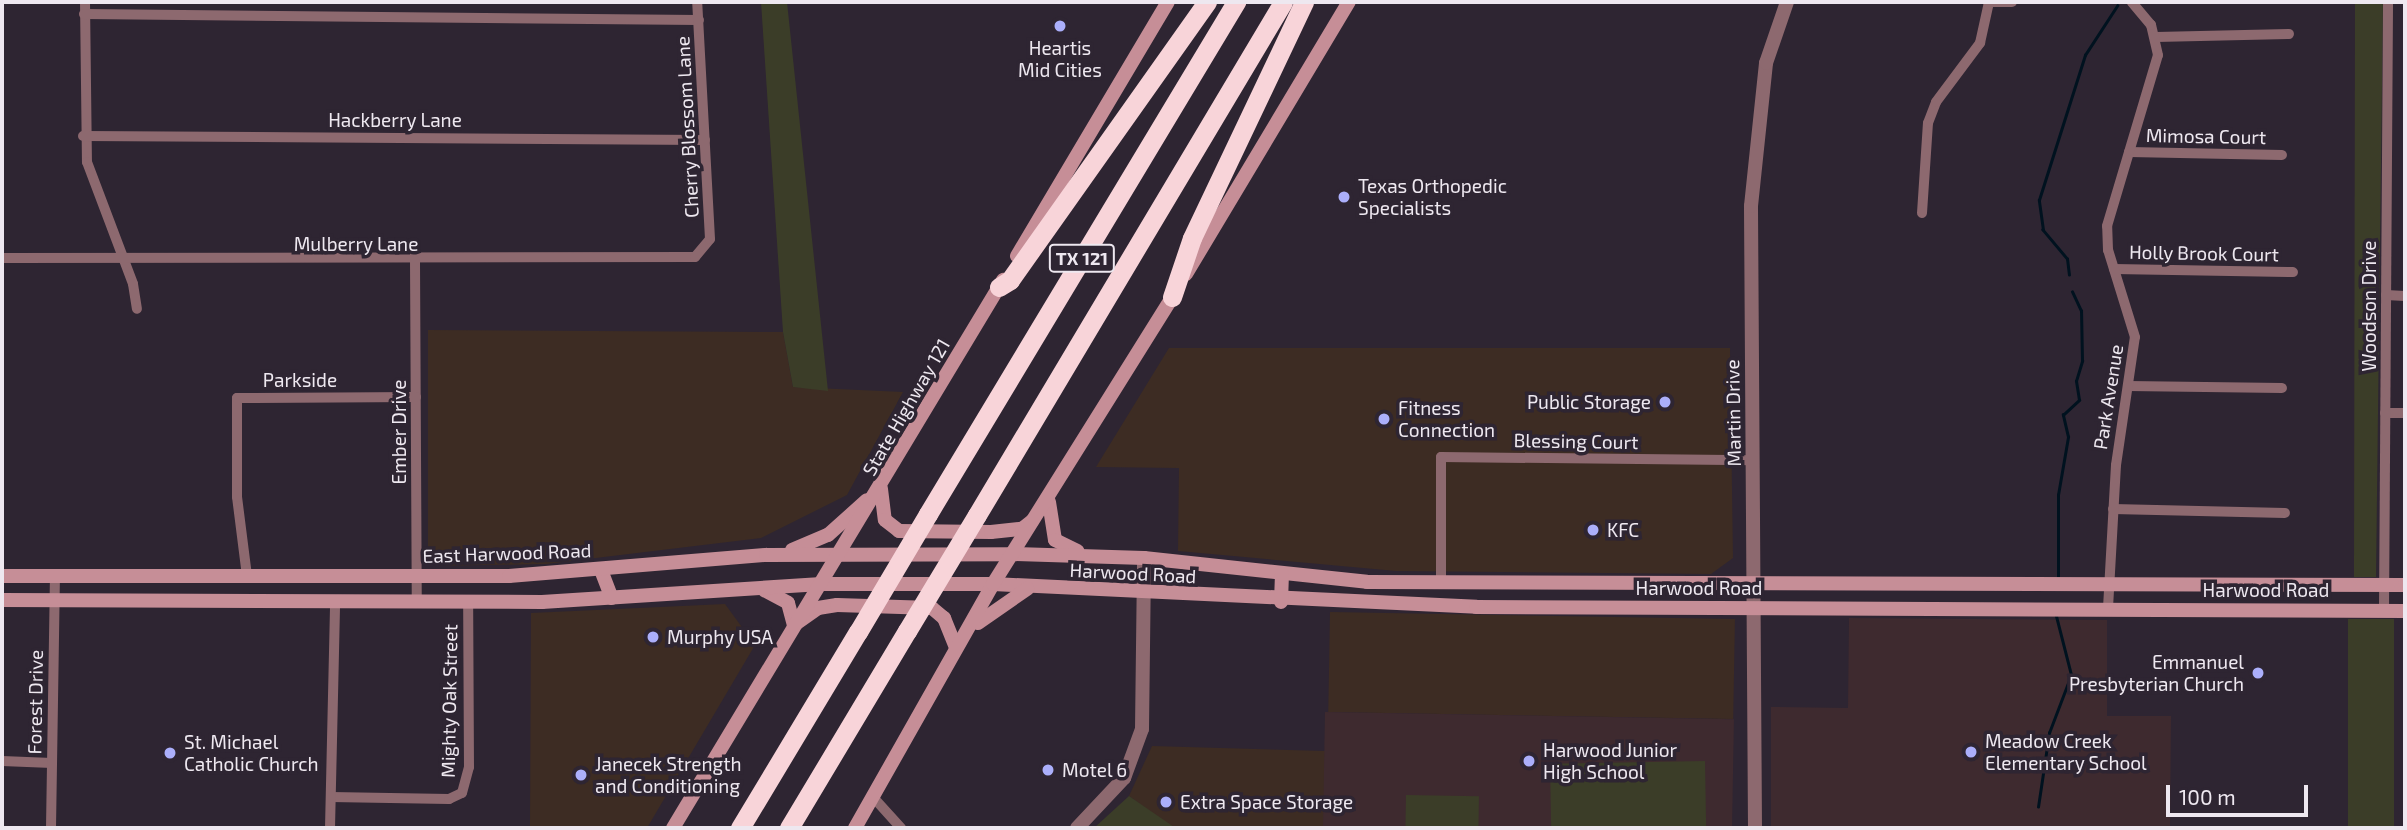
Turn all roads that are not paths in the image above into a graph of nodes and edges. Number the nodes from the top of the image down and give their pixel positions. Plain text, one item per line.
1 (85, 2) edge
2 (697, 2) edge
3 (1168, 2) edge
4 (1207, 2) edge
5 (1236, 2) edge
6 (1283, 2) edge
7 (1304, 2) edge
8 (1349, 2) edge
9 (1787, 2) edge
10 (1989, 2) edge
11 (2012, 2) edge
12 (2132, 2) edge
13 (2388, 2) edge
14 (84, 14) junction
15 (699, 20) junction
16 (2289, 34) dead end
17 (2156, 37) junction
18 (83, 136) junction
19 (705, 140) junction
20 (2129, 152) junction
21 (2282, 155) dead end
22 (1922, 213) dead end
23 (707, 249) joint
24 (2, 258) edge
25 (123, 260) junction
26 (415, 261) junction
27 (2114, 269) junction
28 (2292, 272) dead end
29 (999, 287) junction
30 (2386, 295) junction
31 (2405, 296) edge
32 (1172, 297) junction
33 (136, 309) dead end
34 (2128, 386) junction
35 (2283, 388) dead end
36 (416, 397) junction
37 (2385, 413) junction
38 (2405, 413) edge
39 (1753, 460) junction
40 (881, 487) junction
41 (1049, 502) junction
42 (2113, 509) junction
43 (2285, 513) dead end
44 (1013, 554) junction
45 (766, 555) junction
46 (839, 555) junction
47 (1097, 556) junction
48 (1144, 558) junction
49 (601, 570) junction
50 (1282, 574) junction
51 (2, 576) edge
52 (55, 576) junction
53 (140, 576) junction
54 (247, 576) junction
55 (335, 576) junction
56 (417, 576) junction
57 (1441, 583) junction
58 (1592, 583) junction
59 (821, 584) junction
60 (993, 584) junction
61 (1753, 584) junction
62 (1879, 584) junction
63 (2244, 584) junction
64 (2109, 585) junction
65 (2384, 585) junction
66 (2405, 585) edge
67 (1032, 587) junction
68 (764, 590) junction
69 (1147, 591) junction
70 (612, 598) junction
71 (2, 600) edge
72 (55, 601) junction
73 (139, 601) junction
74 (247, 602) junction
75 (335, 602) junction
76 (1281, 602) junction
77 (417, 603) junction
78 (468, 603) junction
79 (1441, 606) junction
80 (1585, 607) junction
81 (1754, 607) junction
82 (1879, 608) junction
83 (2108, 608) junction
84 (2244, 610) junction
85 (2384, 610) junction
86 (2405, 611) edge
87 (794, 625) junction
88 (957, 648) junction
89 (2, 761) edge
90 (52, 763) junction
91 (331, 797) junction
92 (873, 797) junction
93 (51, 828) edge
94 (331, 828) edge
95 (673, 828) edge
96 (740, 828) edge
97 (789, 828) edge
98 (855, 828) edge
99 (901, 828) edge
100 (1077, 828) edge
101 (1755, 828) edge

1 - 14 street
2 - 15 street, Cherry Blossom Lane
3 - 29 main road, State Highway 121
4 - 29 highway
5 - 96 highway, TX 121, bridge
6 - 97 highway, TX 121, bridge
7 - 32 highway
8 - 32 main road
9 - 39 street, Martin Drive
10 - 11 street
10 - 22 street
12 - 17 street
13 - 30 street, Woodson Drive
14 - 15 street
14 - 18 street
15 - 19 street, Cherry Blossom Lane
16 - 17 street
17 - 20 street, Park Avenue
18 - 19 street, Hackberry Lane
18 - 25 street
19 - 23 street, Cherry Blossom Lane
20 - 21 street, Mimosa Court
20 - 27 street, Park Avenue
23 - 26 street, Mulberry Lane
24 - 25 street, Mulberry Lane
25 - 26 street, Mulberry Lane
25 - 33 street
26 - 36 street, Ember Drive
27 - 28 street, Holly Brook Court
27 - 34 street, Park Avenue
29 - 40 main road, State Highway 121
30 - 31 street
30 - 37 street, Woodson Drive
32 - 41 main road
34 - 35 street
34 - 42 street, Park Avenue
36 - 54 street, Parkside
36 - 56 street, Ember Drive
37 - 38 street
37 - 65 street, Woodson Drive
39 - 57 street, Blessing Court
39 - 61 street, Martin Drive
40 - 41 main road
40 - 45 main road
40 - 46 main road, State Highway 121
41 - 44 main road
41 - 47 main road
42 - 43 street
42 - 64 street, Park Avenue
44 - 46 main road, East Harwood Road
44 - 47 main road, Harwood Road
44 - 60 main road
45 - 46 main road, East Harwood Road
45 - 49 main road, East Harwood Road
46 - 59 main road, State Highway 121
47 - 48 main road, Harwood Road
48 - 50 main road, Harwood Road
48 - 69 street
49 - 56 main road, East Harwood Road
49 - 70 main road
50 - 57 main road, Harwood Road
50 - 76 main road
51 - 52 main road, East Harwood Road
52 - 53 main road, East Harwood Road
52 - 72 street, Forest Drive
53 - 54 main road, East Harwood Road
53 - 73 main road
54 - 55 main road, East Harwood Road
54 - 74 main road
55 - 56 main road, East Harwood Road
55 - 75 main road
56 - 77 street, Ember Drive
57 - 58 main road, Harwood Road
57 - 79 main road
58 - 61 main road, Harwood Road
58 - 80 main road
59 - 60 main road
59 - 68 main road
59 - 87 main road, State Highway 121
60 - 67 main road, Harwood Road
60 - 88 main road
61 - 62 main road, Harwood Road
61 - 81 street, Martin Drive
62 - 64 main road, Harwood Road
62 - 82 main road
63 - 64 main road, Harwood Road
63 - 65 main road, Harwood Road
63 - 84 main road
64 - 83 street, Park Avenue
65 - 66 main road, Harwood Road
65 - 85 street, Woodson Drive
67 - 69 main road, Harwood Road
67 - 88 main road
68 - 70 main road
68 - 87 main road
69 - 76 main road, Harwood Road
69 - 100 street
70 - 78 main road
71 - 72 main road
72 - 73 main road
72 - 90 street, Forest Drive
73 - 74 main road
74 - 75 main road
75 - 77 main road
75 - 91 street
76 - 79 main road, Harwood Road
77 - 78 main road
78 - 91 street, Mighty Oak Street
79 - 80 main road, Harwood Road
80 - 81 main road, Harwood Road
81 - 82 main road, Harwood Road
81 - 101 street, Martin Drive
82 - 83 main road, Harwood Road
83 - 84 main road, Harwood Road
84 - 85 main road, Harwood Road
85 - 86 main road, Harwood Road
87 - 88 main road
87 - 95 main road, State Highway 121
88 - 92 main road
89 - 90 street
90 - 93 street, Forest Drive
91 - 94 street
92 - 98 main road
92 - 99 street

